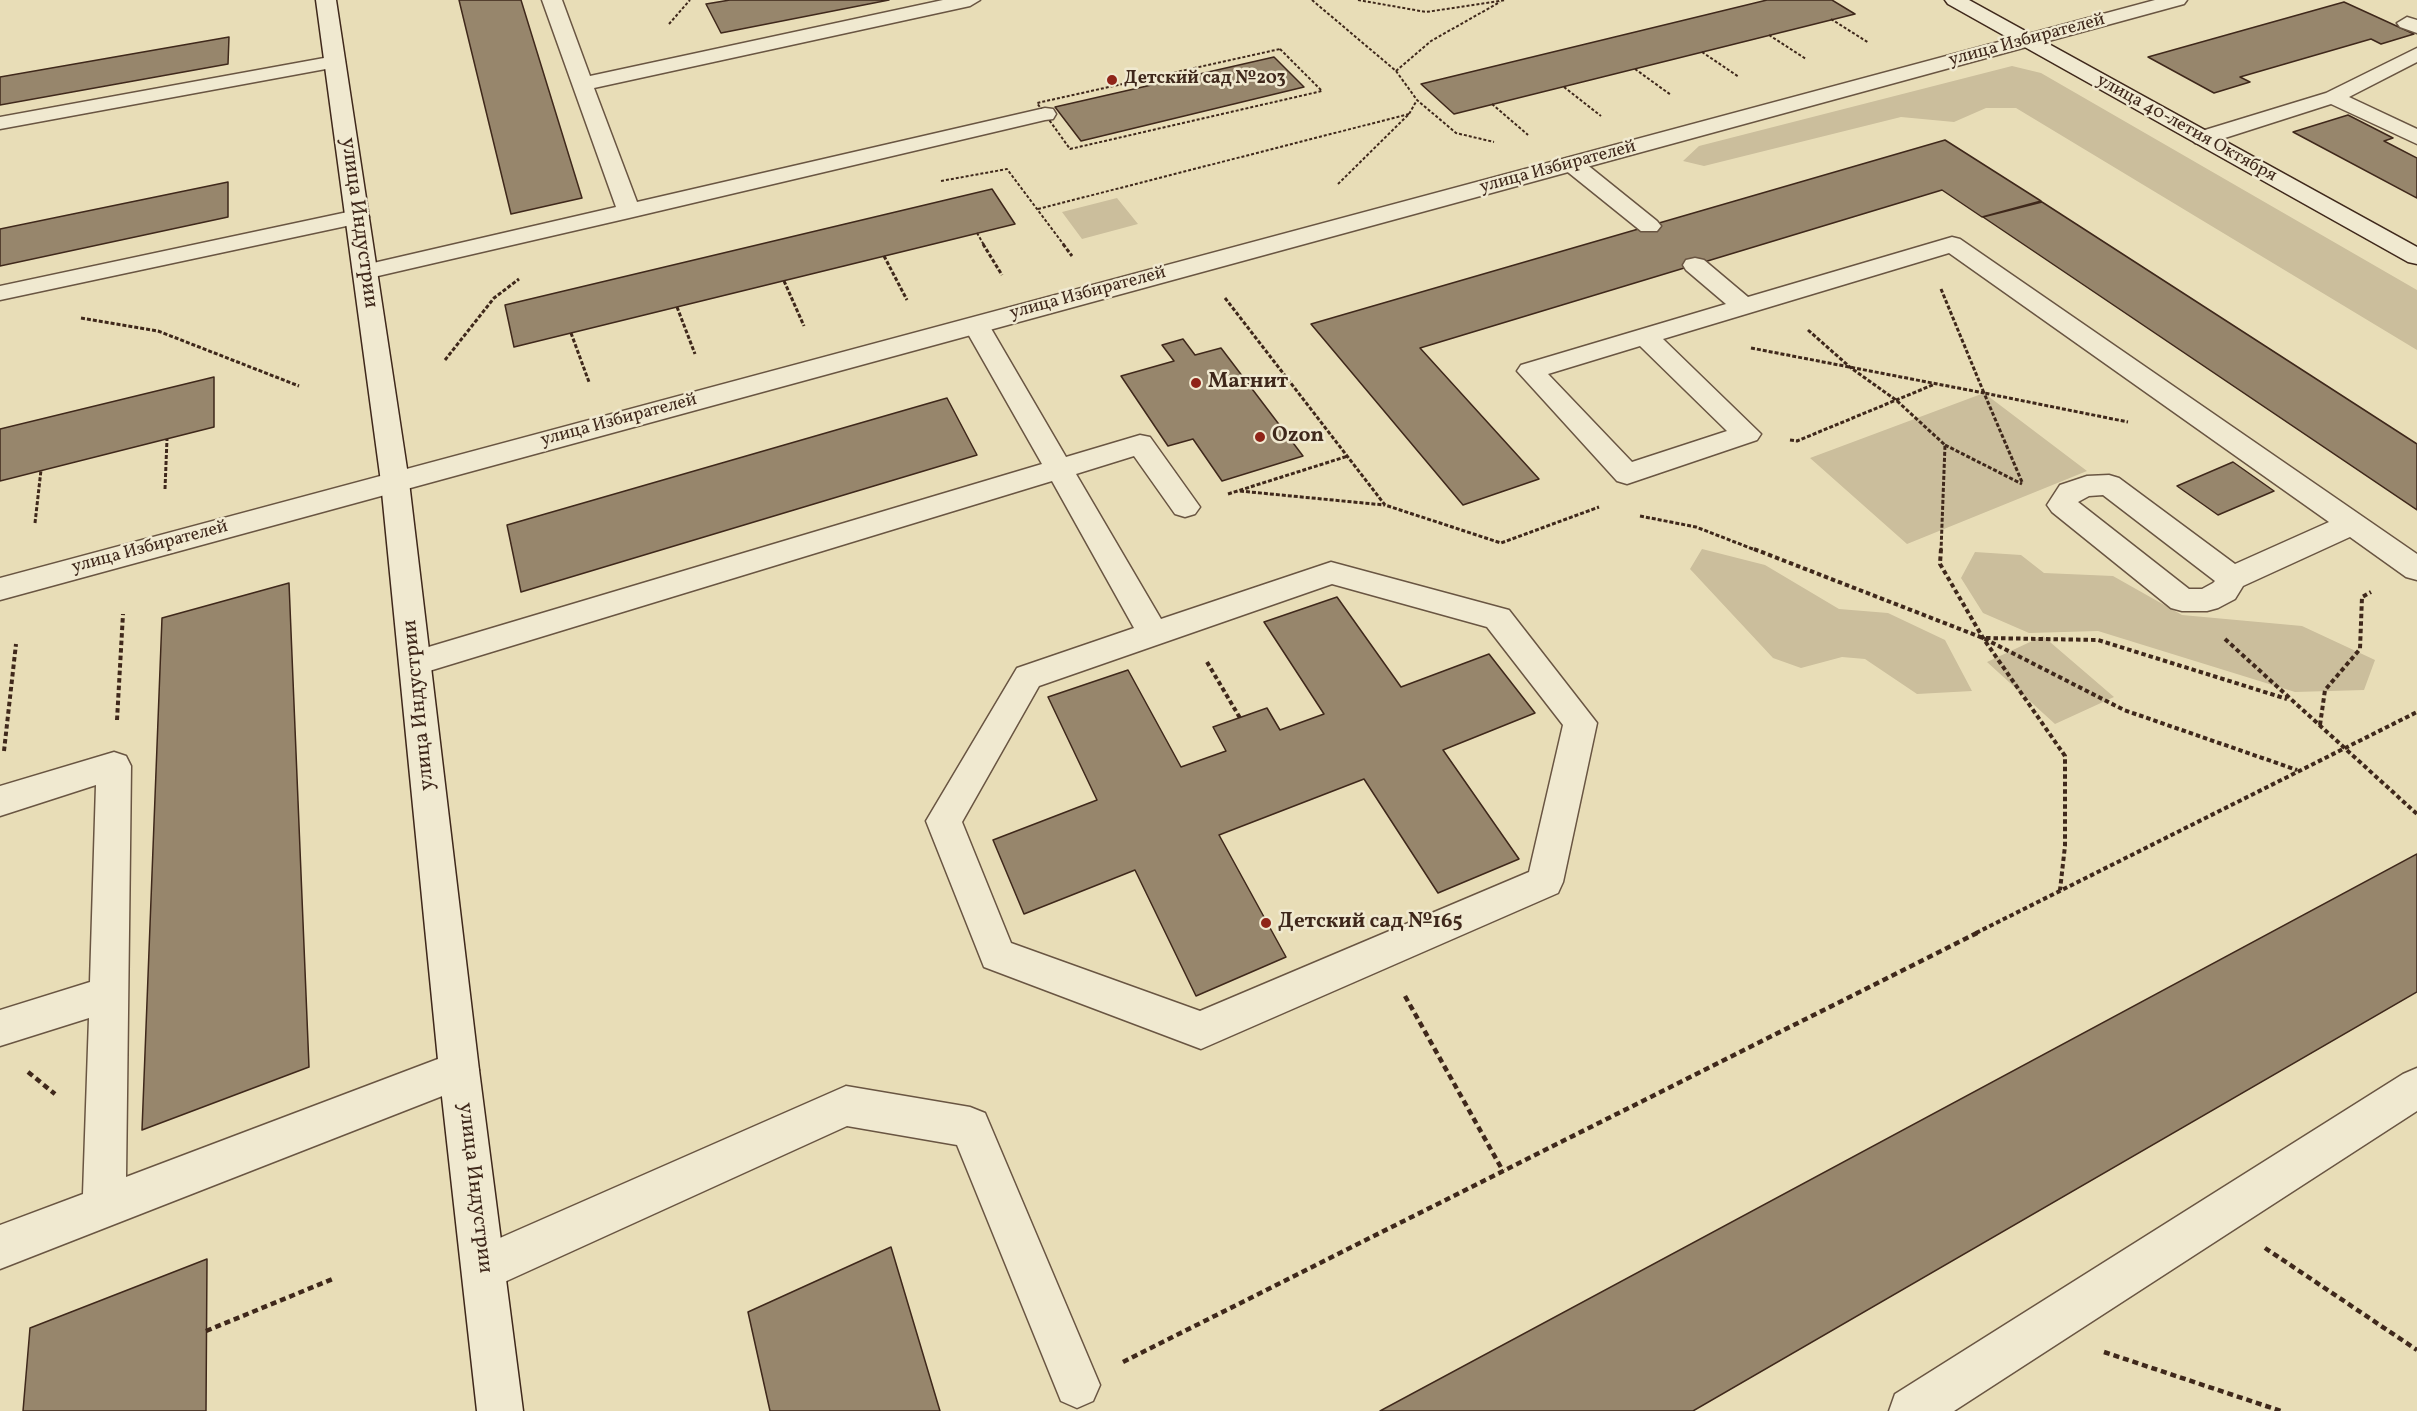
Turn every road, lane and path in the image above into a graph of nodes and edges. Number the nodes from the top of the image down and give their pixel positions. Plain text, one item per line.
1 (326, 0) edge
2 (552, 0) edge
3 (970, 0) edge
4 (1312, 0) edge
5 (1358, 0) edge
6 (1506, 0) edge
7 (1955, 0) edge
8 (2177, 0) edge
9 (1502, 1) edge
10 (1832, 20) dead end
11 (1769, 35) dead end
12 (2027, 40) junction
13 (1878, 48) dead end
14 (1702, 52) dead end
15 (2417, 54) edge
16 (335, 62) junction
17 (1814, 65) dead end
18 (1635, 69) dead end
19 (1396, 71) junction
20 (1747, 82) dead end
21 (582, 84) junction
22 (1564, 87) dead end
23 (2333, 97) junction
24 (1417, 100) junction
25 (1678, 100) dead end
26 (1492, 104) dead end
27 (1045, 114) junction
28 (1409, 114) junction
29 (1605, 119) dead end
30 (0, 123) edge
31 (2417, 137) edge
32 (1532, 138) dead end
33 (2203, 138) junction
34 (1504, 145) dead end
35 (1572, 164) junction
36 (940, 181) dead end
37 (1332, 189) dead end
38 (1038, 209) junction
39 (628, 211) junction
40 (357, 217) junction
41 (1649, 226) dead end
42 (977, 233) dead end
43 (1926, 252) junction
44 (884, 256) dead end
45 (1072, 257) dead end
46 (2417, 257) edge
47 (1695, 265) dead end
48 (365, 272) junction
49 (1002, 275) dead end
50 (522, 277) dead end
51 (784, 281) dead end
52 (0, 293) edge
53 (1772, 298) junction
54 (907, 300) dead end
55 (1231, 304) dead end
56 (676, 307) dead end
57 (1745, 307) junction
58 (1714, 316) junction
59 (79, 317) dead end
60 (976, 325) junction
61 (804, 326) dead end
62 (572, 333) dead end
63 (1645, 336) junction
64 (695, 354) dead end
65 (445, 360) dead end
66 (1851, 368) junction
67 (590, 382) dead end
68 (1935, 384) junction
69 (299, 386) dead end
70 (1984, 393) junction
71 (1896, 400) junction
72 (2135, 423) dead end
73 (1747, 434) junction
74 (167, 439) dead end
75 (1945, 445) junction
76 (1348, 456) junction
77 (1059, 469) junction
78 (41, 470) dead end
79 (1627, 474) junction
80 (395, 482) junction
81 (165, 489) dead end
82 (1238, 491) junction
83 (1385, 505) junction
84 (1185, 507) joint
85 (1598, 507) junction
86 (1609, 509) dead end
87 (1630, 514) dead end
88 (34, 523) dead end
89 (2352, 525) junction
90 (2417, 536) edge
91 (2405, 561) edge
92 (2232, 578) junction
93 (0, 589) edge
94 (2182, 600) junction
95 (123, 614) dead end
96 (1168, 628) junction
97 (1983, 638) junction
98 (16, 644) dead end
99 (416, 663) junction
100 (2291, 700) junction
101 (2417, 712) edge
102 (1240, 718) dead end
103 (2320, 726) junction
104 (2344, 750) junction
105 (3, 759) dead end
106 (114, 766) junction
107 (2298, 771) junction
108 (0, 801) edge
109 (2417, 814) edge
110 (2060, 891) junction
111 (1379, 951) junction
112 (108, 994) junction
113 (0, 1028) edge
114 (459, 1070) junction
115 (2417, 1088) edge
116 (1503, 1171) junction
117 (104, 1207) junction
118 (2217, 1216) junction
119 (0, 1247) edge
120 (484, 1268) junction
121 (335, 1278) dead end
122 (2038, 1329) junction
123 (206, 1331) dead end
124 (2417, 1350) edge
125 (1077, 1385) joint
126 (500, 1411) edge
127 (1912, 1411) edge
128 (2281, 1411) edge

1 - 16 street, улица Индустрии
2 - 21 street
3 - 21 street
4 - 19 path
5 - 9 path
6 - 9 path
7 - 12 street, улица 40-летия Октября
8 - 12 street, улица Избирателей
9 - 19 path
10 - 13 path
11 - 17 path
12 - 33 street, улица 40-летия Октября
12 - 35 street, улица Избирателей
14 - 20 path
15 - 23 street
16 - 30 street
16 - 40 street, улица Индустрии
18 - 25 path
19 - 24 path
21 - 39 street
22 - 29 path
23 - 31 street
23 - 33 street
24 - 28 path
24 - 34 path
26 - 32 path
27 - 27 path
27 - 39 street
28 - 37 path
28 - 38 path
33 - 46 street, улица 40-летия Октября
35 - 41 street
35 - 60 street, улица Избирателей
36 - 38 path
38 - 45 path
39 - 48 street
40 - 48 street, улица Индустрии
40 - 52 street
42 - 49 path
43 - 53 street
43 - 70 path
43 - 89 street
44 - 54 path
47 - 57 street
48 - 80 street, улица Индустрии
50 - 65 path
51 - 61 path
53 - 57 street
53 - 66 path
55 - 76 path
56 - 64 path
57 - 58 street
58 - 63 street
58 - 66 path
59 - 69 path
60 - 77 street
60 - 80 street, улица Избирателей
62 - 67 path
63 - 73 street
63 - 79 street
66 - 68 path
66 - 71 path
68 - 70 path
68 - 71 path
70 - 72 path
70 - 75 path
71 - 73 path
71 - 75 path
73 - 79 street
74 - 81 path
75 - 97 path
76 - 82 path
76 - 83 path
77 - 84 street
77 - 96 street
77 - 99 street
78 - 88 path
79 - 85 path
80 - 93 street, улица Избирателей
80 - 99 street, улица Индустрии
82 - 83 path
82 - 84 path
83 - 85 path
85 - 86 path
87 - 97 path
89 - 91 street
89 - 92 street
90 - 91 street
91 - 103 path
92 - 94 street
92 - 94 street
94 - 100 path
95 - 106 path
96 - 102 path
96 - 111 street
96 - 111 street
97 - 100 path
97 - 107 path
97 - 110 path
98 - 105 path
99 - 114 street, улица Индустрии
100 - 103 path
101 - 104 path
103 - 104 path
104 - 107 path
104 - 109 path
106 - 108 street
106 - 112 street
107 - 110 path
110 - 116 path
111 - 116 path
112 - 113 street
112 - 117 street
114 - 117 street
114 - 120 street, улица Индустрии
115 - 118 street
116 - 125 path
117 - 119 street
118 - 122 street
118 - 124 path
120 - 125 street
120 - 126 street, улица Индустрии
121 - 123 path
122 - 127 street
122 - 128 path

